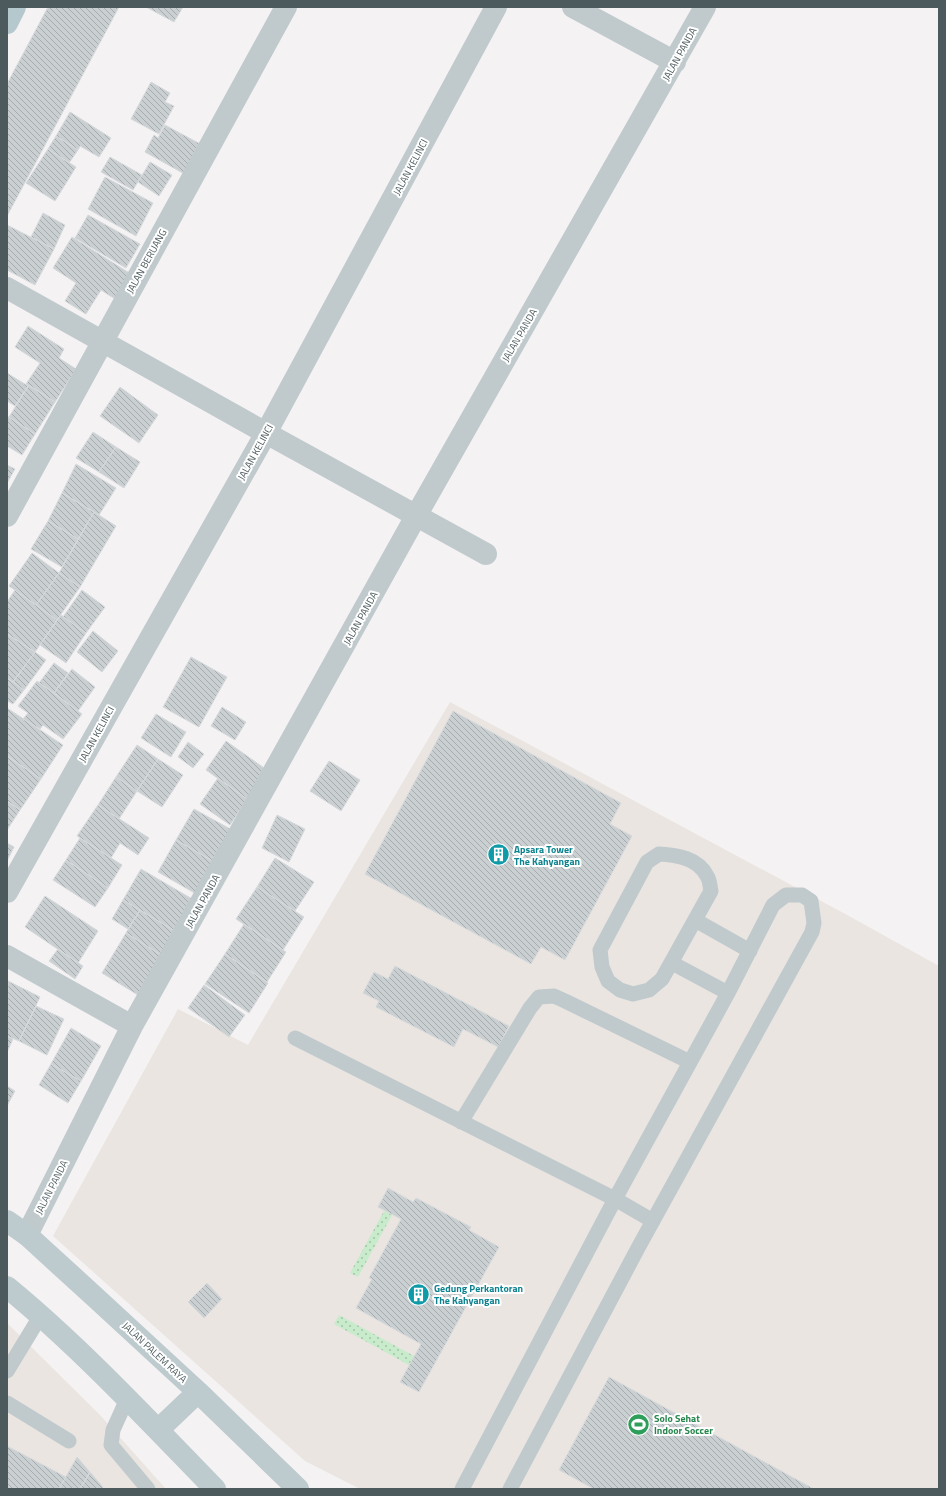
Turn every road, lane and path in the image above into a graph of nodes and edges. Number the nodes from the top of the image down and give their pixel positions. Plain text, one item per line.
1 (15, 7) edge
2 (286, 7) edge
3 (496, 7) edge
4 (573, 7) edge
5 (705, 7) edge
6 (7, 22) edge
7 (674, 62) junction
8 (7, 288) edge
9 (102, 341) junction
10 (266, 433) junction
11 (7, 516) edge
12 (416, 516) junction
13 (486, 554) dead end
14 (7, 892) edge
15 (695, 920) junction
16 (750, 951) junction
17 (7, 956) edge
18 (672, 963) junction
19 (728, 993) junction
20 (132, 1026) junction
21 (295, 1038) dead end
22 (690, 1062) junction
23 (462, 1122) junction
24 (615, 1199) junction
25 (7, 1221) edge
26 (653, 1221) junction
27 (27, 1235) junction
28 (7, 1286) edge
29 (41, 1315) junction
30 (7, 1371) edge
31 (198, 1392) junction
32 (127, 1399) junction
33 (7, 1403) edge
34 (158, 1430) junction
35 (69, 1441) dead end
36 (148, 1489) edge
37 (215, 1489) edge
38 (298, 1489) edge
39 (462, 1489) edge
40 (510, 1489) edge

1 - 6 main road
2 - 9 street, JALAN BERUANG
3 - 10 street, JALAN KELINCI
4 - 7 street
5 - 7 street, JALAN PANDA
7 - 12 street, JALAN PANDA
8 - 9 street
9 - 10 street
9 - 11 street, JALAN BERUANG
10 - 12 street
10 - 14 street, JALAN KELINCI
12 - 13 street
12 - 20 street, JALAN PANDA
15 - 16 lane
15 - 18 lane
15 - 18 lane
16 - 19 lane
16 - 26 lane
17 - 20 street
18 - 19 lane
19 - 22 lane
20 - 27 street, JALAN PANDA
21 - 23 lane
22 - 23 lane
22 - 24 lane
23 - 24 lane
24 - 26 lane
24 - 39 lane
25 - 27 street, JALAN PALEM RAYA
26 - 40 lane
27 - 31 street, JALAN PALEM RAYA
28 - 29 street
29 - 30 lane
29 - 32 street
31 - 34 street
31 - 38 street, JALAN PALEM RAYA
32 - 34 street
32 - 36 lane
33 - 35 lane
34 - 37 street

